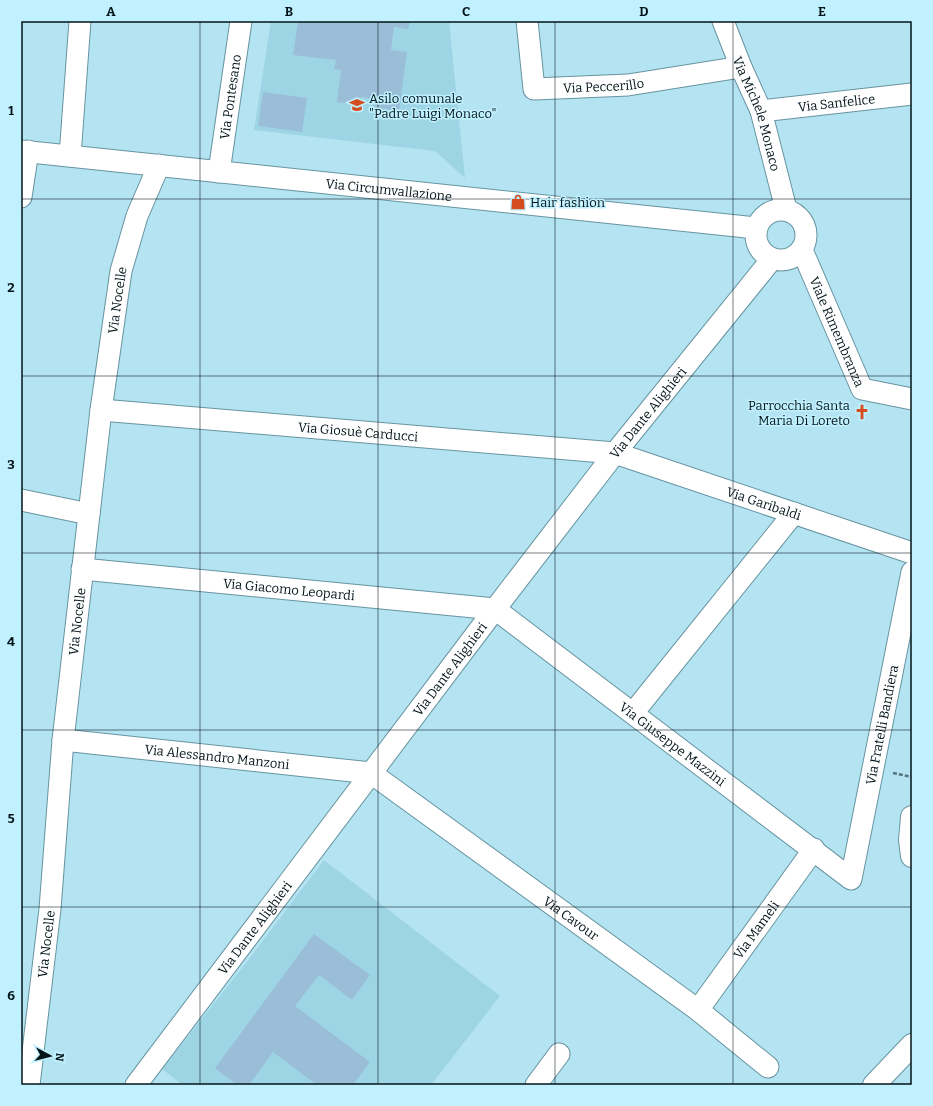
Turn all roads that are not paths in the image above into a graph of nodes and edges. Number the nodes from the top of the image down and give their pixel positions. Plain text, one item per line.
1 (80, 21) edge
2 (241, 21) edge
3 (526, 21) edge
4 (723, 21) edge
5 (741, 67) junction
6 (912, 94) edge
7 (761, 111) junction
8 (24, 151) edge
9 (70, 156) junction
10 (159, 165) junction
11 (219, 172) junction
12 (21, 197) edge
13 (786, 209) junction
14 (756, 228) junction
15 (802, 250) junction
16 (772, 259) junction
17 (912, 399) edge
18 (101, 410) junction
19 (615, 453) junction
20 (21, 500) edge
21 (794, 513) junction
22 (89, 514) junction
23 (912, 553) edge
24 (82, 569) junction
25 (912, 572) edge
26 (495, 609) junction
27 (633, 713) junction
28 (63, 740) junction
29 (371, 773) junction
30 (912, 817) edge
31 (814, 850) junction
32 (912, 856) edge
33 (851, 878) joint
34 (698, 1010) junction
35 (912, 1045) edge
36 (560, 1054) dead end
37 (768, 1067) dead end
38 (146, 1082) edge
39 (29, 1085) edge
40 (536, 1085) edge
41 (874, 1085) edge

1 - 9 street
2 - 11 street, Via Pontesano
3 - 5 street, Via Peccerillo
4 - 5 street, Via Michele Monaco
5 - 7 street, Via Michele Monaco
6 - 7 street, Via Sanfelice
7 - 13 street, Via Michele Monaco
8 - 9 street, Via Circumvallazione
8 - 12 street
9 - 10 street, Via Circumvallazione
10 - 11 street, Via Circumvallazione
10 - 18 street, Via Nocelle
11 - 14 street, Via Circumvallazione
13 - 14 street
13 - 15 street
14 - 16 street
15 - 16 street
15 - 17 street, Viale Rimembranza
16 - 19 street, Via Dante Alighieri
18 - 19 street, Via Giosuè Carducci
18 - 22 street, Via Nocelle
19 - 21 street, Via Garibaldi
19 - 26 street, Via Dante Alighieri
20 - 22 street
21 - 23 street, Via Garibaldi
21 - 27 street
22 - 24 street, Via Nocelle
24 - 26 street, Via Giacomo Leopardi
24 - 28 street, Via Nocelle
25 - 33 street, Via Fratelli Bandiera
26 - 27 street, Via Giuseppe Mazzini
26 - 29 street, Via Dante Alighieri
27 - 31 street, Via Giuseppe Mazzini
28 - 29 street, Via Alessandro Manzoni
28 - 39 street, Via Nocelle
29 - 34 street, Via Cavour
29 - 38 street, Via Dante Alighieri
30 - 32 main road
31 - 33 street, Via Giuseppe Mazzini
31 - 34 street, Via Mameli
34 - 37 street, Via Cavour
35 - 41 main road
36 - 40 street

